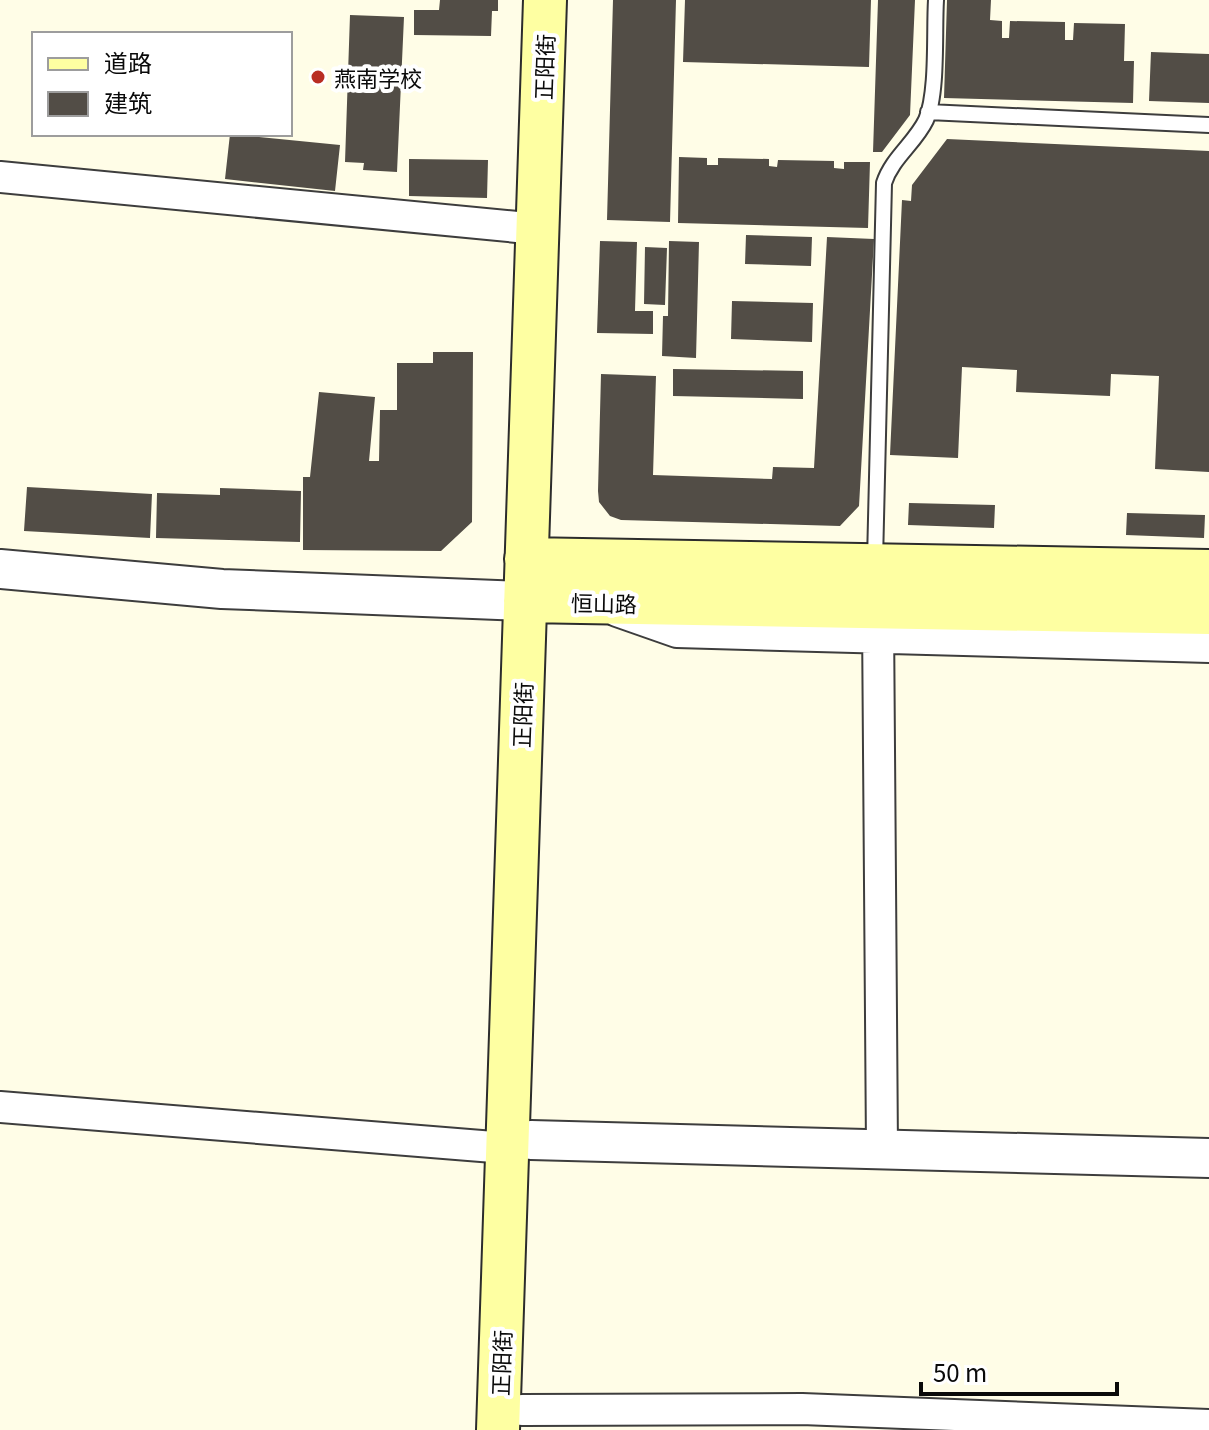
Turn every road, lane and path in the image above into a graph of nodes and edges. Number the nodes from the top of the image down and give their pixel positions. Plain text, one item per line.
1 (545, 0) edge
2 (569, 0) edge
3 (936, 0) edge
4 (928, 112) junction
5 (1209, 125) edge
6 (0, 177) edge
7 (538, 229) junction
8 (538, 559) junction
9 (875, 566) junction
10 (0, 569) edge
11 (1209, 571) edge
12 (537, 601) junction
13 (1209, 613) edge
14 (878, 623) junction
15 (1209, 647) edge
16 (0, 1107) edge
17 (518, 1144) junction
18 (882, 1149) junction
19 (1209, 1158) edge
20 (514, 1423) edge
21 (1209, 1425) edge

1 - 7 main road, 正阳街
2 - 8 main road, 正阳街
3 - 4 lane
4 - 5 lane
4 - 9 lane
6 - 7 street
7 - 8 main road, 正阳街
8 - 9 main road, 恒山路
8 - 12 main road, 正阳街
9 - 11 main road, 恒山路
10 - 12 street, 恒山路
12 - 14 main road, 恒山路
12 - 17 main road, 正阳街
13 - 14 main road, 恒山路
14 - 15 street
14 - 18 street
16 - 17 street
17 - 18 street
17 - 20 main road, 正阳街
18 - 19 street
20 - 21 street

